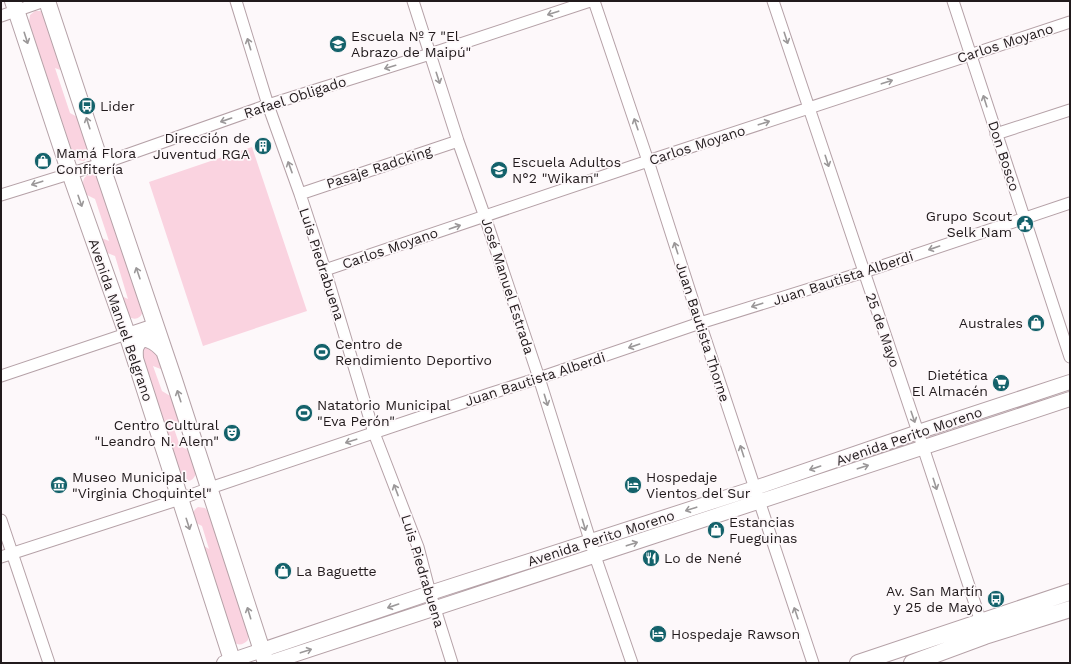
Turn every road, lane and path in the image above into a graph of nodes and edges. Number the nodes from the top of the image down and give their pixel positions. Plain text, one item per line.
1 (44, 1) edge
2 (48, 1) edge
3 (236, 1) edge
4 (413, 1) edge
5 (590, 1) edge
6 (594, 1) edge
7 (773, 1) edge
8 (953, 1) edge
9 (15, 6) edge
10 (1, 16) edge
11 (1070, 22) edge
12 (430, 54) junction
13 (970, 55) junction
14 (268, 105) junction
15 (809, 108) junction
16 (1070, 110) edge
17 (996, 134) junction
18 (458, 141) junction
19 (648, 161) junction
20 (101, 164) junction
21 (70, 173) junction
22 (300, 194) junction
23 (1, 195) edge
24 (1070, 203) edge
25 (485, 217) junction
26 (1024, 218) junction
27 (325, 270) junction
28 (864, 272) junction
29 (700, 323) junction
30 (156, 324) junction
31 (127, 334) junction
32 (164, 351) junction
33 (1070, 357) edge
34 (135, 359) junction
35 (1, 376) edge
36 (539, 378) junction
37 (1070, 382) edge
38 (1070, 399) edge
39 (918, 432) junction
40 (374, 433) junction
41 (922, 447) junction
42 (210, 488) junction
43 (755, 488) junction
44 (180, 499) junction
45 (759, 502) junction
46 (1, 520) edge
47 (590, 541) junction
48 (12, 553) junction
49 (594, 556) junction
50 (1, 557) edge
51 (1070, 592) edge
52 (430, 594) junction
53 (434, 608) junction
54 (1070, 609) edge
55 (983, 629) junction
56 (265, 659) edge
57 (230, 662) edge
58 (49, 663) edge
59 (452, 663) edge
60 (632, 663) edge
61 (813, 663) edge
62 (858, 663) edge
63 (912, 663) edge

1 - 9 street
20 -> 2 main road
14 -> 3 street, Luis Piedrabuena
4 - 12 street, José Manuel Estrada
5 -> 12 street, Rafael Obligado
19 -> 6 street, Juan Bautista Thorne
7 -> 15 street, 25 de Mayo
8 - 13 street, Don Bosco
9 - 10 street
9 -> 21 main road, Avenida Manuel Belgrano
11 - 13 street, Carlos Moyano
12 -> 14 street, Rafael Obligado
12 -> 18 street, José Manuel Estrada
15 -> 13 street, Carlos Moyano
17 -> 13 street, Don Bosco
14 -> 20 street, Rafael Obligado
22 -> 14 street, Luis Piedrabuena
19 -> 15 street, Carlos Moyano
15 -> 28 street, 25 de Mayo
16 - 17 street
17 - 26 street, Don Bosco
18 - 22 street, Pasaje Radcking
18 - 25 street, José Manuel Estrada
19 - 25 street, Carlos Moyano
29 -> 19 street, Juan Bautista Thorne
20 - 21 street, Rafael Obligado
30 -> 20 main road
21 -> 23 street, Rafael Obligado
21 -> 31 main road, Avenida Manuel Belgrano
22 - 27 street, Luis Piedrabuena
24 - 26 street, Juan Bautista Alberdi
27 -> 25 street, Carlos Moyano
25 - 36 street, José Manuel Estrada
26 -> 28 street, Juan Bautista Alberdi
26 - 33 street, Don Bosco
27 - 40 street, Luis Piedrabuena
28 -> 29 street, Juan Bautista Alberdi
28 -> 39 street, 25 de Mayo
29 -> 36 street, Juan Bautista Alberdi
43 -> 29 street, Juan Bautista Thorne
30 - 31 street
30 - 32 main road
31 - 34 main road, Avenida Manuel Belgrano
31 - 35 street
32 - 34 main road
42 -> 32 main road
34 - 44 main road, Avenida Manuel Belgrano
36 - 40 street, Juan Bautista Alberdi
36 -> 47 street, José Manuel Estrada
37 - 39 street, Avenida Perito Moreno
38 - 41 street, Avenida Perito Moreno
39 - 41 street, 25 de Mayo
39 -> 43 street, Avenida Perito Moreno
40 -> 42 street, Juan Bautista Alberdi
52 -> 40 street, Luis Piedrabuena
45 -> 41 street, Avenida Perito Moreno
41 -> 55 street, 25 de Mayo
42 - 44 street, Juan Bautista Alberdi
56 -> 42 main road
43 - 45 street, Juan Bautista Thorne
43 -> 47 street, Avenida Perito Moreno
44 - 48 street, Juan Bautista Alberdi
44 -> 57 main road, Avenida Manuel Belgrano
49 -> 45 street, Avenida Perito Moreno
61 -> 45 street, Juan Bautista Thorne
46 - 48 street
47 - 49 street, José Manuel Estrada
47 - 52 street, Avenida Perito Moreno
48 - 50 street, Juan Bautista Alberdi
48 - 58 street
49 - 53 street, Avenida Perito Moreno
49 - 60 street, José Manuel Estrada
51 - 55 main road
52 - 53 street, Luis Piedrabuena
52 -> 56 street, Avenida Perito Moreno
56 -> 53 street, Avenida Perito Moreno
53 - 59 street, Luis Piedrabuena
54 - 55 main road
55 - 62 main road
55 - 63 main road
56 - 57 street, Avenida Perito Moreno

